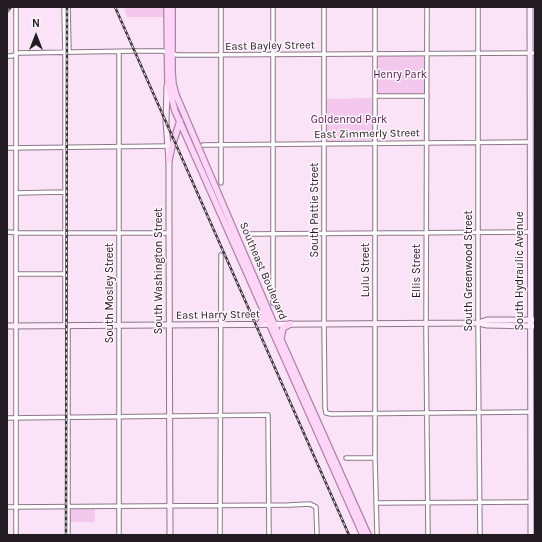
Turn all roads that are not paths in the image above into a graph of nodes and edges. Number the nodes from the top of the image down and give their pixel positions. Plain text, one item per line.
1 (16, 7) edge
2 (64, 7) edge
3 (68, 7) edge
4 (166, 7) edge
5 (172, 7) edge
6 (221, 7) edge
7 (273, 7) edge
8 (324, 7) edge
9 (375, 7) edge
10 (427, 7) edge
11 (478, 7) edge
12 (530, 7) edge
13 (67, 52) junction
14 (119, 52) junction
15 (427, 53) junction
16 (478, 53) junction
17 (532, 53) edge
18 (16, 54) junction
19 (170, 54) junction
20 (324, 54) junction
21 (375, 54) junction
22 (221, 55) junction
23 (273, 55) junction
24 (7, 56) edge
25 (168, 85) junction
26 (374, 96) junction
27 (427, 96) junction
28 (181, 106) junction
29 (179, 122) junction
30 (478, 142) junction
31 (530, 142) junction
32 (375, 143) junction
33 (426, 143) junction
34 (273, 144) junction
35 (324, 144) junction
36 (203, 145) dead end
37 (221, 145) junction
38 (170, 146) junction
39 (119, 147) junction
40 (7, 148) edge
41 (16, 148) junction
42 (65, 148) junction
43 (169, 160) joint
44 (532, 168) edge
45 (221, 182) dead end
46 (65, 192) junction
47 (16, 193) junction
48 (7, 232) edge
49 (530, 232) junction
50 (16, 233) junction
51 (67, 233) junction
52 (119, 233) junction
53 (169, 233) junction
54 (426, 233) junction
55 (478, 233) junction
56 (249, 234) dead end
57 (272, 234) junction
58 (324, 234) junction
59 (375, 234) junction
60 (221, 255) dead end
61 (16, 274) junction
62 (65, 274) junction
63 (273, 303) dead end
64 (263, 310) junction
65 (426, 323) junction
66 (478, 323) junction
67 (533, 323) edge
68 (260, 324) junction
69 (272, 324) junction
70 (290, 324) junction
71 (324, 324) junction
72 (375, 324) junction
73 (169, 325) junction
74 (221, 325) junction
75 (7, 326) edge
76 (16, 326) junction
77 (66, 326) junction
78 (119, 326) junction
79 (281, 338) junction
80 (533, 390) edge
81 (530, 412) junction
82 (427, 413) junction
83 (479, 413) junction
84 (376, 414) junction
85 (119, 416) junction
86 (169, 416) junction
87 (220, 416) junction
88 (68, 417) junction
89 (7, 418) edge
90 (16, 418) junction
91 (346, 458) dead end
92 (375, 458) junction
93 (480, 502) junction
94 (531, 502) junction
95 (376, 503) junction
96 (428, 503) junction
97 (220, 505) junction
98 (269, 505) junction
99 (68, 506) junction
100 (119, 506) junction
101 (170, 506) junction
102 (7, 507) edge
103 (16, 507) junction
104 (377, 533) dead end
105 (16, 535) edge
106 (68, 535) edge
107 (119, 535) edge
108 (170, 535) edge
109 (220, 535) edge
110 (269, 535) edge
111 (317, 535) edge
112 (363, 535) edge
113 (368, 535) edge
114 (428, 535) edge
115 (480, 535) edge
116 (531, 535) edge

1 - 18 street
2 - 13 street
3 - 13 street
4 - 19 main road
5 - 19 main road, Southeast Boulevard
6 - 22 street
7 - 23 street
8 - 20 street, South Pattie Street
9 - 21 street, Lulu Street
10 - 15 street, Ellis Street
11 - 16 street, South Greenwood Street
12 - 17 street, South Hydraulic Avenue
13 - 14 street, East Bayley Street
13 - 18 street, East Bayley Street
13 - 42 street
14 - 19 street, East Bayley Street
14 - 39 street, South Mosley Street
15 - 16 street, East Bayley Street
15 - 21 street, East Bayley Street
15 - 27 street, Ellis Street
16 - 17 street, East Bayley Street
16 - 30 street, South Greenwood Street
17 - 31 street, South Hydraulic Avenue
18 - 24 street, East Bayley Street
18 - 41 street
19 - 22 street, East Bayley Street
19 - 25 main road
19 - 28 main road, Southeast Boulevard
20 - 21 street, East Bayley Street
20 - 23 street, East Bayley Street
20 - 35 street, South Pattie Street
21 - 26 street, Lulu Street
22 - 23 street, East Bayley Street
22 - 37 street
23 - 34 street
25 - 29 main road, Southeast Boulevard
25 - 38 street
26 - 27 street
26 - 32 street, Lulu Street
27 - 33 street, Ellis Street
28 - 29 main road
28 - 69 main road, Southeast Boulevard
29 - 38 main road
29 - 64 main road, Southeast Boulevard
30 - 31 street, East Zimmerly Street
30 - 33 street, East Zimmerly Street
30 - 55 street, South Greenwood Street
31 - 44 street, South Hydraulic Avenue
32 - 33 street, East Zimmerly Street
32 - 35 street, East Zimmerly Street
32 - 59 street, Lulu Street
33 - 54 street, Ellis Street
34 - 35 street, East Zimmerly Street
34 - 37 street, East Zimmerly Street
34 - 57 street
35 - 58 street, South Pattie Street
36 - 37 street, East Zimmerly Street
37 - 45 street
38 - 39 street
38 - 43 main road
39 - 42 street
39 - 52 street, South Mosley Street
40 - 41 street
41 - 42 street
41 - 47 street
42 - 46 street
43 - 53 street, South Washington Street
44 - 49 street, South Hydraulic Avenue
46 - 47 street
46 - 51 street
47 - 50 street
48 - 50 street
49 - 55 street
49 - 67 street, South Hydraulic Avenue
50 - 51 street
50 - 61 street
51 - 52 street
51 - 62 street
52 - 53 street
52 - 78 street, South Mosley Street
53 - 73 street, South Washington Street
54 - 55 street
54 - 59 street
54 - 65 street, Ellis Street
55 - 66 street, South Greenwood Street
56 - 57 street
57 - 58 street
57 - 63 street
58 - 59 street
58 - 71 street, South Pattie Street
59 - 72 street, Lulu Street
60 - 74 street
61 - 62 street
61 - 76 street
62 - 77 street
64 - 68 main road
64 - 69 main road, Southeast Boulevard
65 - 66 street, East Harry Street
65 - 72 street, East Harry Street
65 - 82 street, Ellis Street
66 - 67 street, East Harry Street
66 - 83 street, South Greenwood Street
67 - 80 street, South Hydraulic Avenue
68 - 69 street, East Harry Street
68 - 74 street, East Harry Street
69 - 70 street, East Harry Street
69 - 79 main road, Southeast Boulevard
69 - 112 main road, Southeast Boulevard
70 - 71 street, East Harry Street
70 - 79 main road
71 - 72 street, East Harry Street
71 - 84 street, South Pattie Street
72 - 84 street, Lulu Street
73 - 74 street, East Harry Street
73 - 78 street, East Harry Street
73 - 86 street, South Washington Street
74 - 87 street
75 - 76 street, East Harry Street
76 - 77 street, East Harry Street
76 - 90 street
77 - 78 street, East Harry Street
77 - 88 street
78 - 85 street, South Mosley Street
79 - 113 main road, Southeast Boulevard
80 - 81 street, South Hydraulic Avenue
81 - 83 street
81 - 94 street, South Hydraulic Avenue
82 - 83 street
82 - 84 street
82 - 96 street, Ellis Street
83 - 93 street, South Greenwood Street
84 - 92 street, Lulu Street
85 - 86 street
85 - 88 street
85 - 100 street, South Mosley Street
86 - 87 street
86 - 101 street, South Washington Street
87 - 97 street
87 - 98 street
88 - 90 street
88 - 99 street
89 - 90 street
90 - 103 street
91 - 92 street
92 - 95 street, Lulu Street
93 - 94 street
93 - 96 street
93 - 115 street, South Greenwood Street
94 - 116 street, South Hydraulic Avenue
95 - 96 street
95 - 104 street, Lulu Street
96 - 114 street, Ellis Street
97 - 98 street
97 - 101 street
97 - 109 street
98 - 110 street
98 - 111 street
99 - 100 street
99 - 103 street
99 - 106 street
100 - 101 street
100 - 107 street, South Mosley Street
101 - 108 street, South Washington Street
102 - 103 street
103 - 105 street

